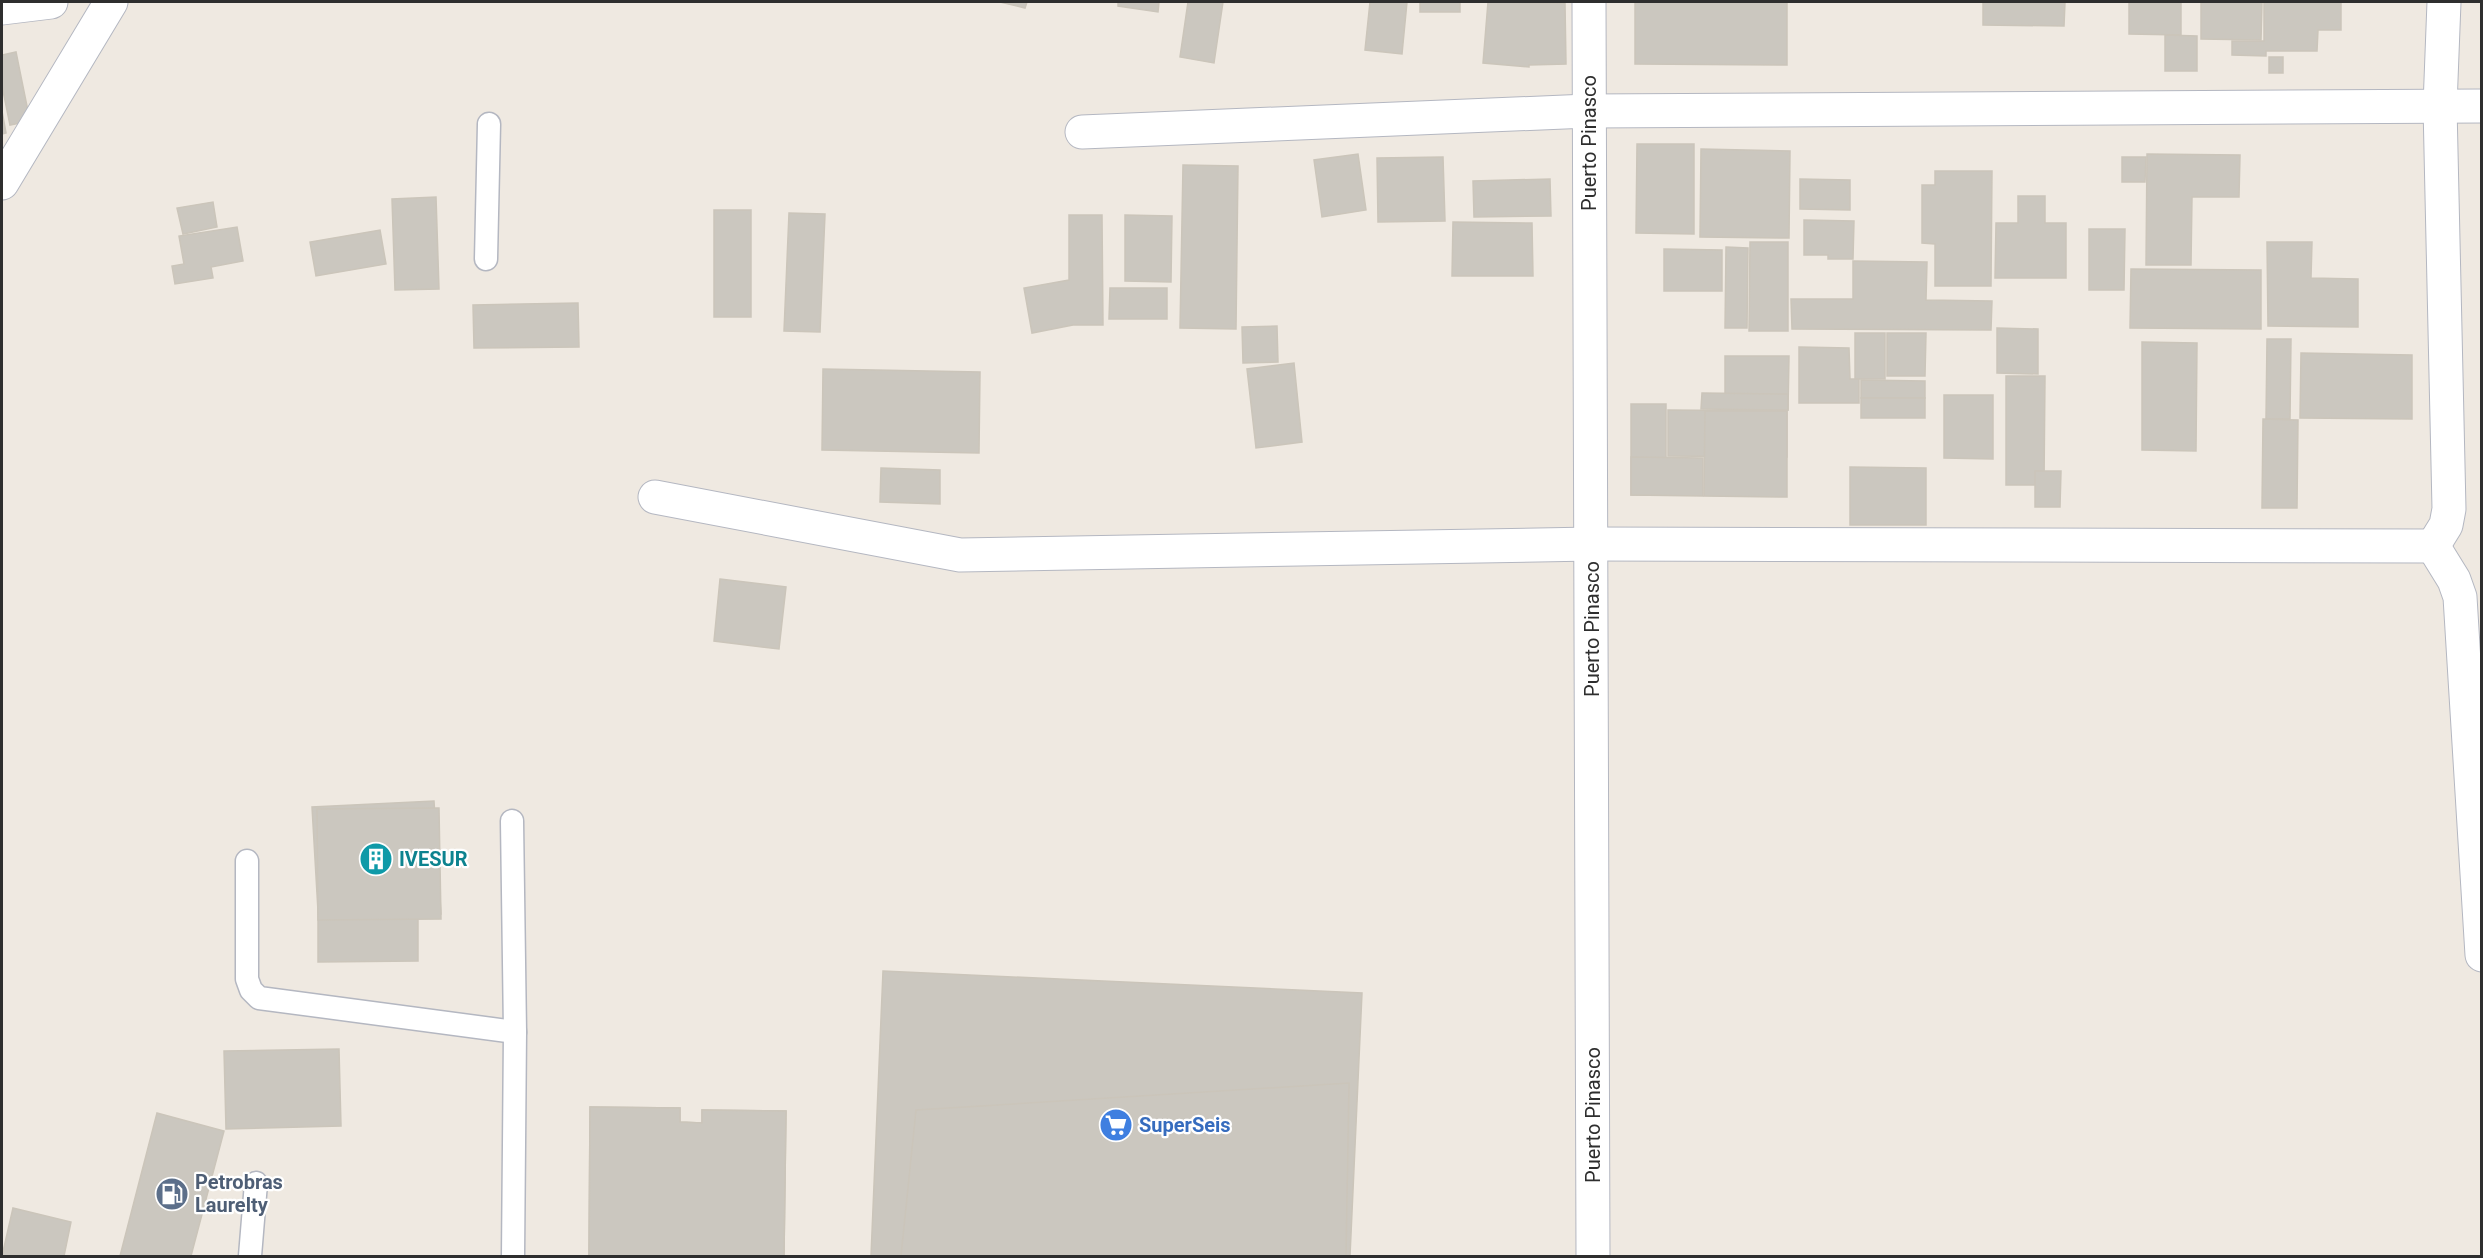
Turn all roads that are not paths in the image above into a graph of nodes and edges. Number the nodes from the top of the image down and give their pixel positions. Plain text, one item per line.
1 (51, 2) edge
2 (111, 2) edge
3 (1589, 2) edge
4 (2444, 2) edge
5 (2, 8) edge
6 (2440, 106) junction
7 (2481, 106) edge
8 (1588, 111) junction
9 (489, 124) dead end
10 (1082, 132) dead end
11 (2, 183) edge
12 (486, 259) dead end
13 (655, 497) dead end
14 (1592, 544) junction
15 (2433, 546) junction
16 (512, 821) dead end
17 (247, 861) dead end
18 (2481, 955) edge
19 (515, 1032) junction
20 (256, 1183) dead end
21 (250, 1257) edge
22 (513, 1257) edge
23 (1593, 1257) edge

1 - 5 street
2 - 11 street
3 - 8 street, Puerto Pinasco
4 - 6 street
6 - 7 street
6 - 8 street
6 - 15 street
8 - 10 street
8 - 14 street, Puerto Pinasco
9 - 12 lane
13 - 14 street
14 - 15 street
14 - 23 street, Puerto Pinasco
15 - 18 street
16 - 19 lane
17 - 19 lane
19 - 22 lane
20 - 21 lane

